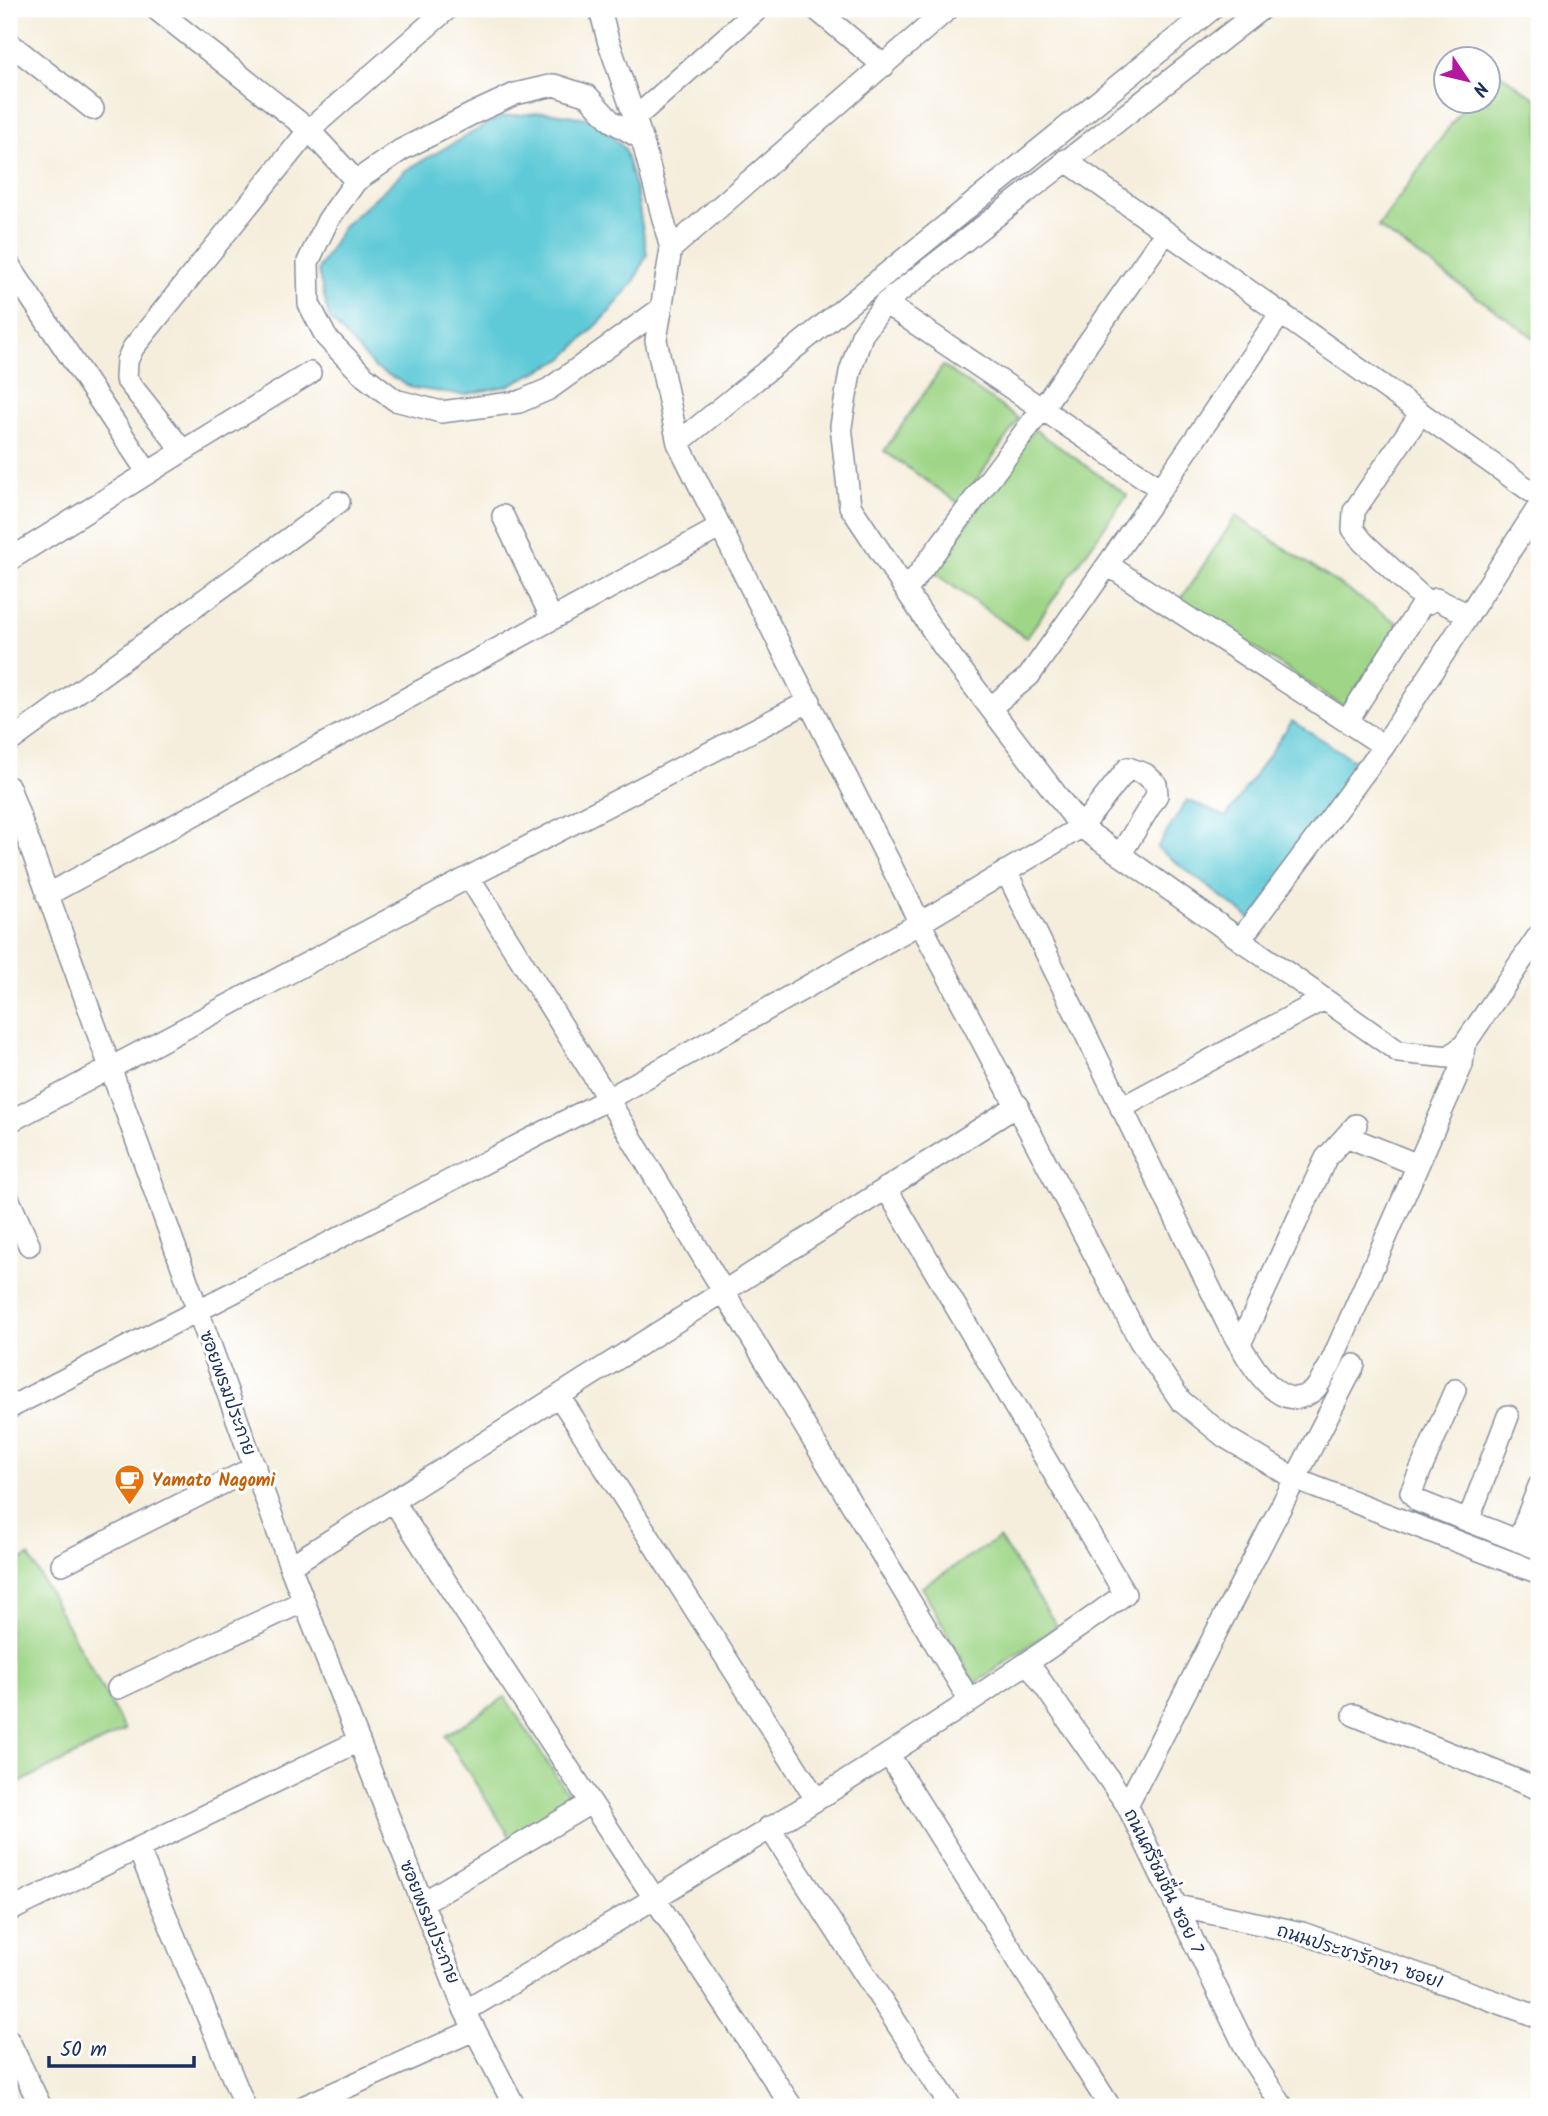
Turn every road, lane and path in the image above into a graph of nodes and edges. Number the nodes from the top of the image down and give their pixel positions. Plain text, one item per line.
1 (156, 9) edge
2 (447, 9) edge
3 (600, 9) edge
4 (758, 9) edge
5 (816, 9) edge
6 (948, 9) edge
7 (1212, 9) edge
8 (1261, 9) edge
9 (9, 43) edge
10 (884, 66) junction
11 (93, 109) dead end
12 (635, 118) junction
13 (309, 130) junction
14 (642, 139) junction
15 (1065, 160) junction
16 (356, 181) junction
17 (1166, 232) junction
18 (671, 250) junction
19 (9, 265) edge
20 (885, 303) junction
21 (659, 310) junction
22 (1281, 313) junction
23 (310, 373) dead end
24 (1041, 410) junction
25 (1421, 413) junction
26 (678, 443) junction
27 (183, 451) junction
28 (148, 473) junction
29 (1161, 489) junction
30 (1539, 497) edge
31 (339, 502) dead end
32 (1539, 506) edge
33 (503, 516) dead end
34 (719, 528) junction
35 (9, 560) edge
36 (1108, 565) junction
37 (906, 591) junction
38 (1428, 603) junction
39 (1469, 615) junction
40 (552, 619) junction
41 (810, 701) junction
42 (990, 708) junction
43 (1347, 721) junction
44 (9, 742) edge
45 (1384, 746) junction
46 (9, 787) edge
47 (1081, 827) junction
48 (17, 837) edge
49 (1120, 855) junction
50 (1006, 871) junction
51 (469, 877) junction
52 (47, 895) junction
53 (920, 923) junction
54 (1539, 935) edge
55 (1240, 940) junction
56 (1324, 999) junction
57 (1464, 1045) junction
58 (112, 1068) junction
59 (608, 1099) junction
60 (1018, 1105) junction
61 (1122, 1108) junction
62 (9, 1122) edge
63 (1418, 1165) junction
64 (886, 1188) junction
65 (9, 1200) edge
66 (29, 1245) dead end
67 (723, 1291) junction
68 (198, 1310) junction
69 (1240, 1344) junction
70 (1354, 1365) dead end
71 (1455, 1390) dead end
72 (559, 1396) junction
73 (9, 1408) edge
74 (1508, 1416) dead end
75 (255, 1467) junction
76 (1297, 1480) junction
77 (1539, 1486) edge
78 (394, 1502) junction
79 (1468, 1521) junction
80 (1518, 1541) junction
81 (1539, 1549) edge
82 (62, 1564) dead end
83 (290, 1566) junction
84 (1539, 1573) edge
85 (304, 1601) junction
86 (1029, 1664) junction
87 (118, 1688) dead end
88 (970, 1702) junction
89 (1354, 1715) dead end
90 (359, 1741) junction
91 (889, 1755) junction
92 (1539, 1788) edge
93 (816, 1800) junction
94 (589, 1804) junction
95 (1127, 1805) junction
96 (769, 1827) junction
97 (138, 1848) junction
98 (656, 1898) junction
99 (422, 1903) junction
100 (1177, 1906) junction
101 (9, 1910) edge
102 (1539, 2017) edge
103 (470, 2020) junction
104 (9, 2041) edge
105 (41, 2107) edge
106 (245, 2107) edge
107 (303, 2107) edge
108 (515, 2107) edge
109 (792, 2107) edge
110 (951, 2107) edge
111 (1110, 2107) edge
112 (1283, 2107) edge

1 - 13 street
2 - 13 street
3 - 12 street
4 - 12 street
5 - 10 street
6 - 10 street
7 - 26 street
8 - 15 street
9 - 11 street
10 - 18 street
12 - 14 street
13 - 16 street
13 - 27 street
14 - 16 street
14 - 18 street
15 - 17 street
15 - 20 street
16 - 21 street
17 - 22 street
17 - 24 street
18 - 21 street
19 - 28 street
20 - 24 street
20 - 37 street
21 - 26 street
22 - 25 street
22 - 29 street
23 - 27 street
24 - 29 street
24 - 37 street
25 - 30 street
25 - 38 street
26 - 34 street
27 - 28 street
28 - 35 street
29 - 36 street
31 - 44 street
32 - 39 street
33 - 40 street
34 - 40 street
34 - 41 street
36 - 42 street
36 - 43 street
37 - 42 street
38 - 39 street
38 - 43 street
39 - 45 street
40 - 52 street
41 - 51 street
41 - 53 street
42 - 47 street
43 - 45 street
45 - 55 street
46 - 48 street, ซอยพรมประกาย
47 - 49 street
47 - 49 street
47 - 50 street
48 - 52 street, ซอยพรมประกาย
49 - 55 street
50 - 53 street
50 - 61 street
51 - 58 street
51 - 59 street
52 - 58 street, ซอยพรมประกาย
53 - 59 street
53 - 60 street
54 - 57 street
55 - 56 street
56 - 57 street
56 - 61 street
57 - 63 street
58 - 62 street
58 - 68 street, ซอยพรมประกาย
59 - 67 street
59 - 68 street
60 - 64 street
60 - 76 street
61 - 69 street
63 - 69 street
63 - 69 street
64 - 67 street
64 - 86 street
65 - 66 street
67 - 72 street
67 - 88 street
68 - 73 street
68 - 75 street, ซอยพรมประกาย
70 - 76 street
71 - 79 street
72 - 78 street
72 - 93 street
74 - 79 street
75 - 82 street
75 - 83 street, ซอยพรมประกาย
76 - 84 street
76 - 95 street
77 - 80 street
78 - 83 street
78 - 94 street
79 - 80 street
80 - 81 street
83 - 85 street, ซอยพรมประกาย
85 - 87 street
85 - 90 street, ซอยพรมประกาย
86 - 88 street
86 - 95 street, ถนนศรีชมชื่น ซอย 7
88 - 91 street
89 - 92 street
90 - 97 street
90 - 99 street, ซอยพรมประกาย
91 - 93 street
91 - 111 street
93 - 96 street
94 - 98 street
94 - 99 street
95 - 100 street, ถนนศรีชมชื่น ซอย 7
96 - 98 street
96 - 110 street
97 - 101 street
97 - 106 street
98 - 103 street
98 - 109 street
99 - 103 street, ซอยพรมประกาย
100 - 102 street, ถนนประชารักษา ซอย1
100 - 112 street, ถนนศรีชมชื่น ซอย 7
103 - 107 street
103 - 108 street, ซอยพรมประกาย
104 - 105 street

